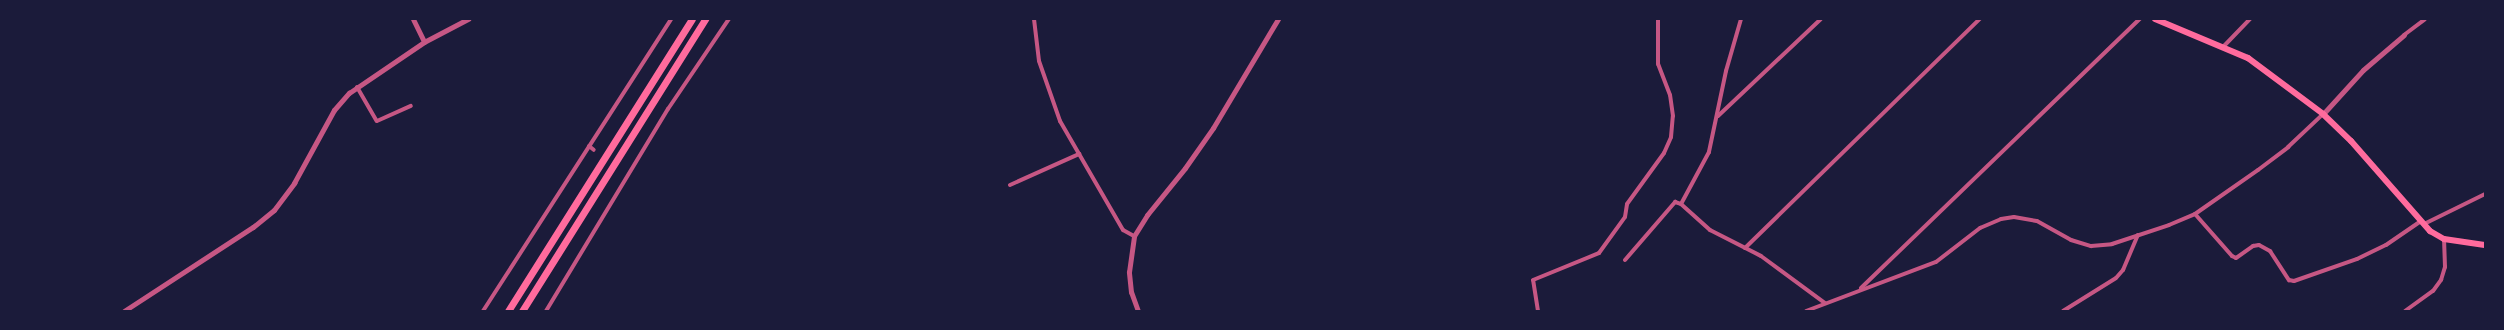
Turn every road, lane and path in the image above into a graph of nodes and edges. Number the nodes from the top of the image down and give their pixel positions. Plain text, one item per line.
1 (413, 19) edge
2 (468, 19) edge
3 (670, 19) edge
4 (692, 19) edge
5 (705, 19) edge
6 (729, 19) edge
7 (1034, 19) edge
8 (1278, 19) edge
9 (1658, 19) edge
10 (1741, 19) edge
11 (1821, 19) edge
12 (1980, 19) edge
13 (2140, 19) edge
14 (2155, 19) edge
15 (2250, 19) edge
16 (2425, 19) edge
17 (2404, 35) joint
18 (424, 42) junction
19 (2223, 47) junction
20 (357, 87) junction
21 (412, 106) dead end
22 (2323, 114) junction
23 (1718, 116) junction
24 (589, 146) junction
25 (594, 150) dead end
26 (1079, 154) junction
27 (626, 169) dead end
28 (630, 172) junction
29 (1010, 186) dead end
30 (2485, 194) edge
31 (1681, 204) junction
32 (2195, 214) junction
33 (2423, 222) junction
34 (2138, 235) junction
35 (1134, 236) junction
36 (2444, 239) junction
37 (2485, 245) edge
38 (1745, 248) junction
39 (1625, 260) dead end
40 (1861, 289) junction
41 (1825, 303) junction
42 (124, 311) edge
43 (483, 311) edge
44 (508, 311) edge
45 (522, 311) edge
46 (546, 311) edge
47 (1138, 311) edge
48 (1538, 311) edge
49 (1806, 311) edge
50 (2063, 311) edge
51 (2405, 311) edge

1 - 18 street
2 - 18 street
3 - 24 street
4 - 44 highway
5 - 45 highway
6 - 28 street
7 - 26 street
8 - 35 street
9 - 48 street
10 - 23 street
11 - 23 street
12 - 38 street
13 - 40 street
14 - 19 main road
15 - 19 street
16 - 17 street
17 - 22 street
18 - 20 street
19 - 22 main road
20 - 21 street
20 - 42 street
22 - 32 street
22 - 33 main road
23 - 31 street
24 - 25 street
24 - 43 street
26 - 29 street
26 - 35 street
27 - 28 street
28 - 46 street
30 - 33 street
31 - 38 street
31 - 39 street
32 - 33 street
32 - 34 street
33 - 36 main road
34 - 40 street
34 - 50 street
35 - 47 street
36 - 37 main road
36 - 51 street
38 - 41 street
40 - 41 street
41 - 49 street

